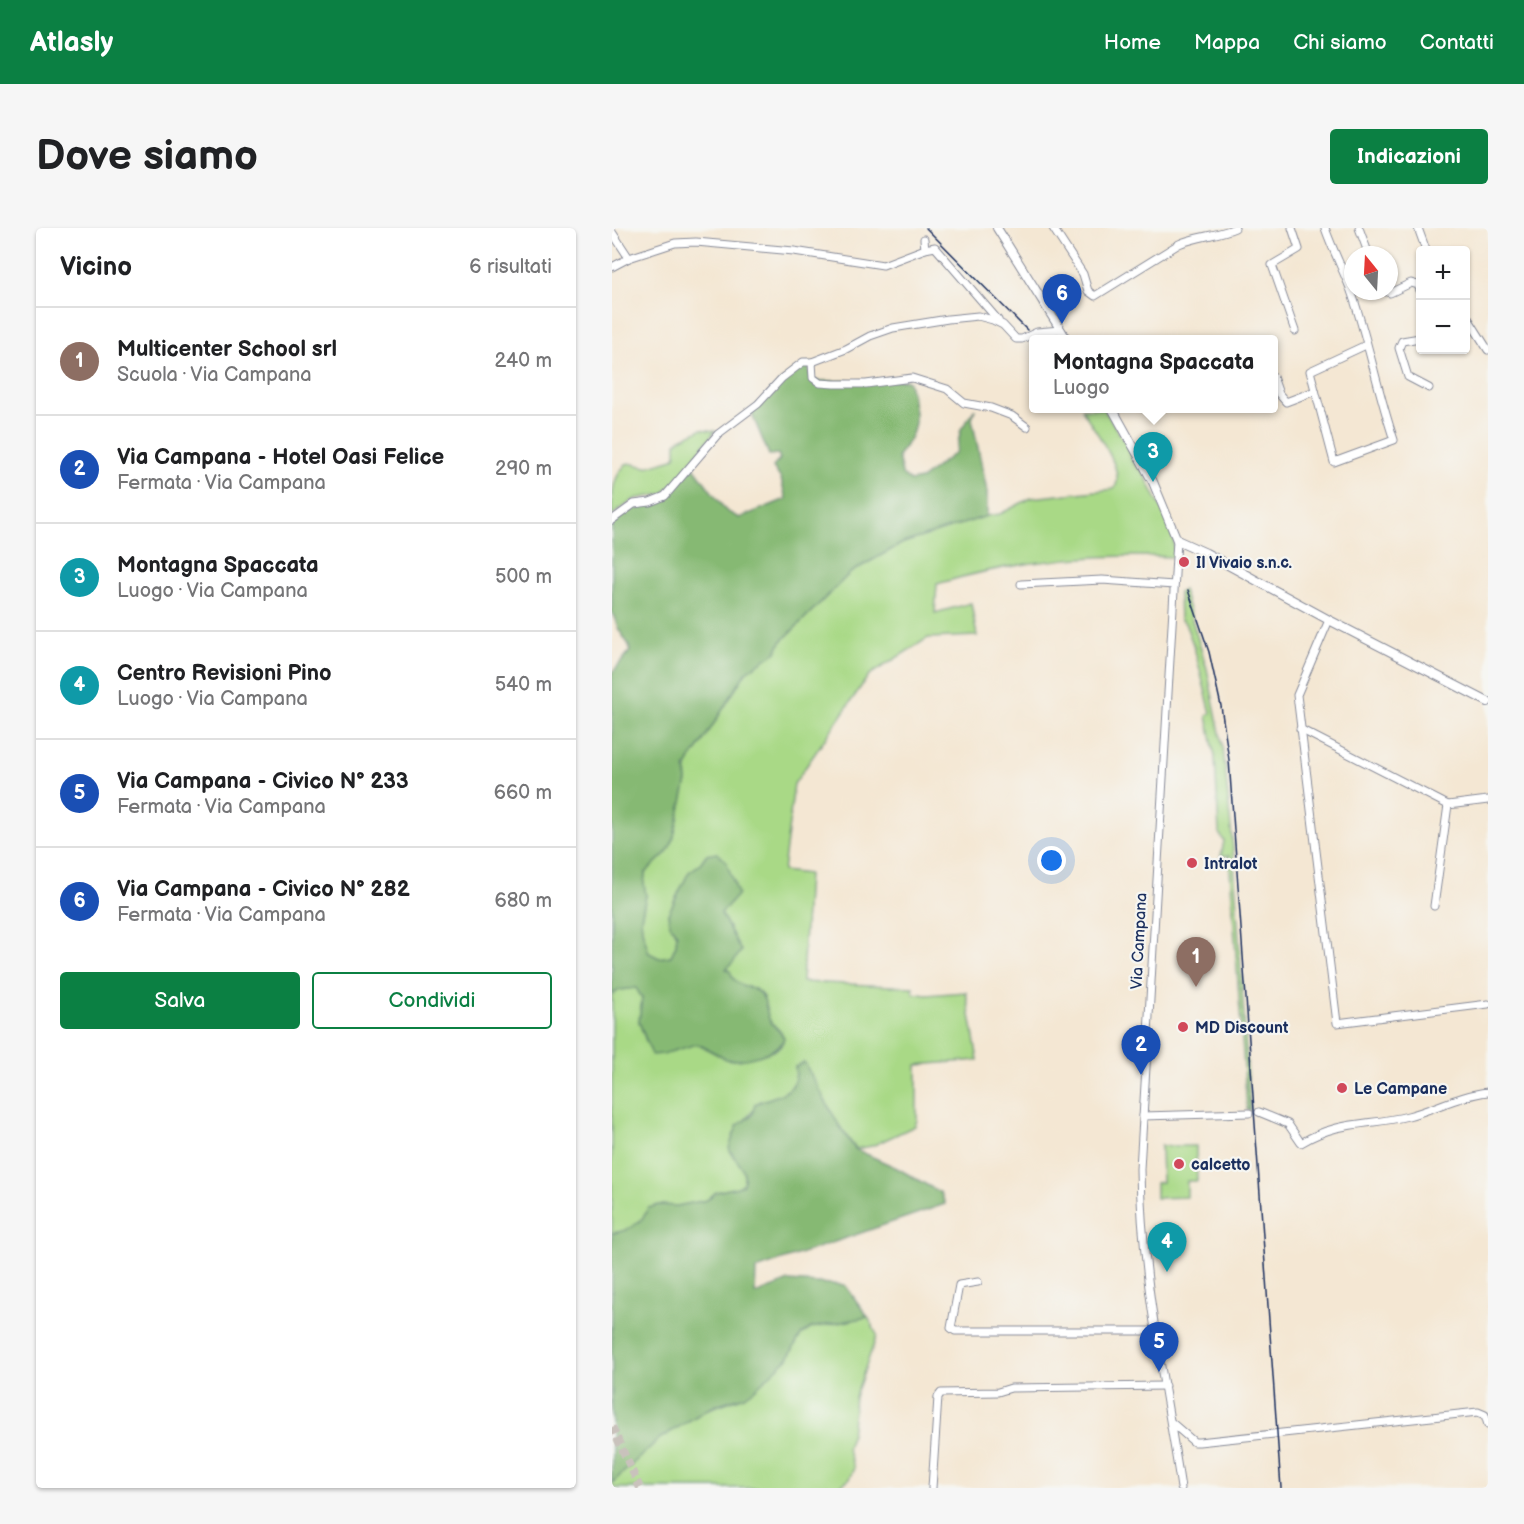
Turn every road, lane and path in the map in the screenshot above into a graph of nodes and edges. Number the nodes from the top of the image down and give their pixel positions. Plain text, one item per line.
1 (998, 228) edge
2 (1053, 228) edge
3 (1235, 228) edge
4 (1292, 228) edge
5 (1325, 228) edge
6 (1359, 228) edge
7 (1418, 228) edge
8 (612, 232) edge
9 (924, 239) dead end
10 (1366, 246) edge
11 (1425, 246) edge
12 (925, 249) junction
13 (629, 258) junction
14 (612, 267) edge
15 (1416, 284) edge
16 (1398, 289) edge
17 (1470, 321) edge
18 (1003, 325) junction
19 (1061, 330) junction
20 (1294, 331) dead end
21 (1031, 335) edge
22 (1064, 335) edge
23 (1029, 336) edge
24 (1416, 339) edge
25 (1366, 345) junction
26 (1488, 350) edge
27 (812, 362) junction
28 (1429, 388) dead end
29 (1278, 391) edge
30 (1315, 391) junction
31 (1115, 413) edge
32 (1028, 427) dead end
33 (612, 520) edge
34 (1177, 540) junction
35 (1021, 584) dead end
36 (1174, 585) junction
37 (1329, 620) junction
38 (1488, 702) edge
39 (1300, 729) junction
40 (1488, 800) edge
41 (1448, 805) junction
42 (1434, 906) dead end
43 (1488, 1004) edge
44 (1488, 1092) edge
45 (1259, 1112) dead end
46 (1249, 1113) dead end
47 (1143, 1116) junction
48 (978, 1282) dead end
49 (1157, 1331) junction
50 (1165, 1386) junction
51 (1171, 1423) junction
52 (1488, 1425) edge
53 (932, 1488) edge
54 (1181, 1488) edge

1 - 19 main road
2 - 3 street
4 - 20 street
5 - 25 street
6 - 10 street
7 - 11 street
8 - 13 street
9 - 12 street
12 - 13 street
12 - 18 street
13 - 14 street
15 - 16 street
17 - 26 street
18 - 23 street
18 - 27 street
19 - 21 street
19 - 22 main road
24 - 28 street
25 - 30 street
25 - 30 street
27 - 32 street
27 - 33 street
29 - 30 street
31 - 34 main road, Via Campana
34 - 36 street, Via Campana
34 - 37 main road
35 - 36 street
36 - 47 street, Via Campana
37 - 38 main road
37 - 39 street
39 - 41 street
39 - 43 street
40 - 41 street
41 - 42 street
44 - 45 street
46 - 47 street
47 - 49 street, Via Campana
48 - 49 street
49 - 50 street, Via Campana
50 - 51 street, Via Campana
50 - 53 street
51 - 52 street
51 - 54 street, Via Campana

